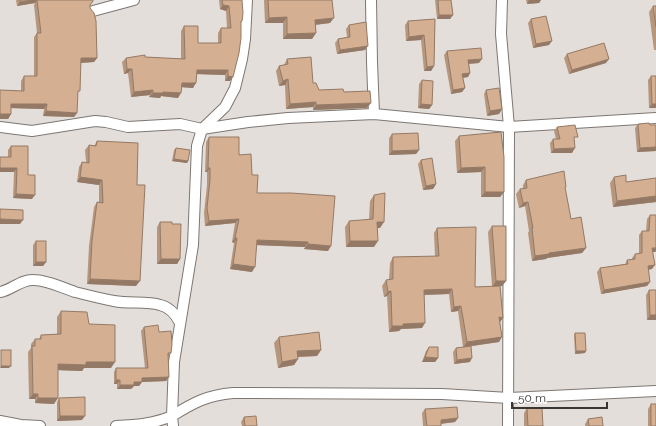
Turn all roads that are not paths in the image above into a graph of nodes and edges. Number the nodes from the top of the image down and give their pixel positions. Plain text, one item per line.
1 (134, 0) edge
2 (247, 0) edge
3 (371, 0) edge
4 (502, 0) edge
5 (93, 11) edge
6 (374, 114) junction
7 (656, 118) edge
8 (0, 127) edge
9 (509, 127) junction
10 (202, 128) junction
11 (0, 292) edge
12 (180, 323) junction
13 (656, 392) edge
14 (509, 398) junction
15 (0, 421) edge
16 (172, 421) edge
17 (40, 426) edge
18 (116, 426) edge
19 (508, 426) edge

1 - 5 street
2 - 10 street
3 - 6 street
4 - 9 street
6 - 9 street
6 - 10 street
7 - 9 street
8 - 10 street
9 - 14 street
10 - 12 street
11 - 12 street
12 - 16 street
13 - 14 street
14 - 16 street
14 - 19 street
15 - 17 street
16 - 18 street

